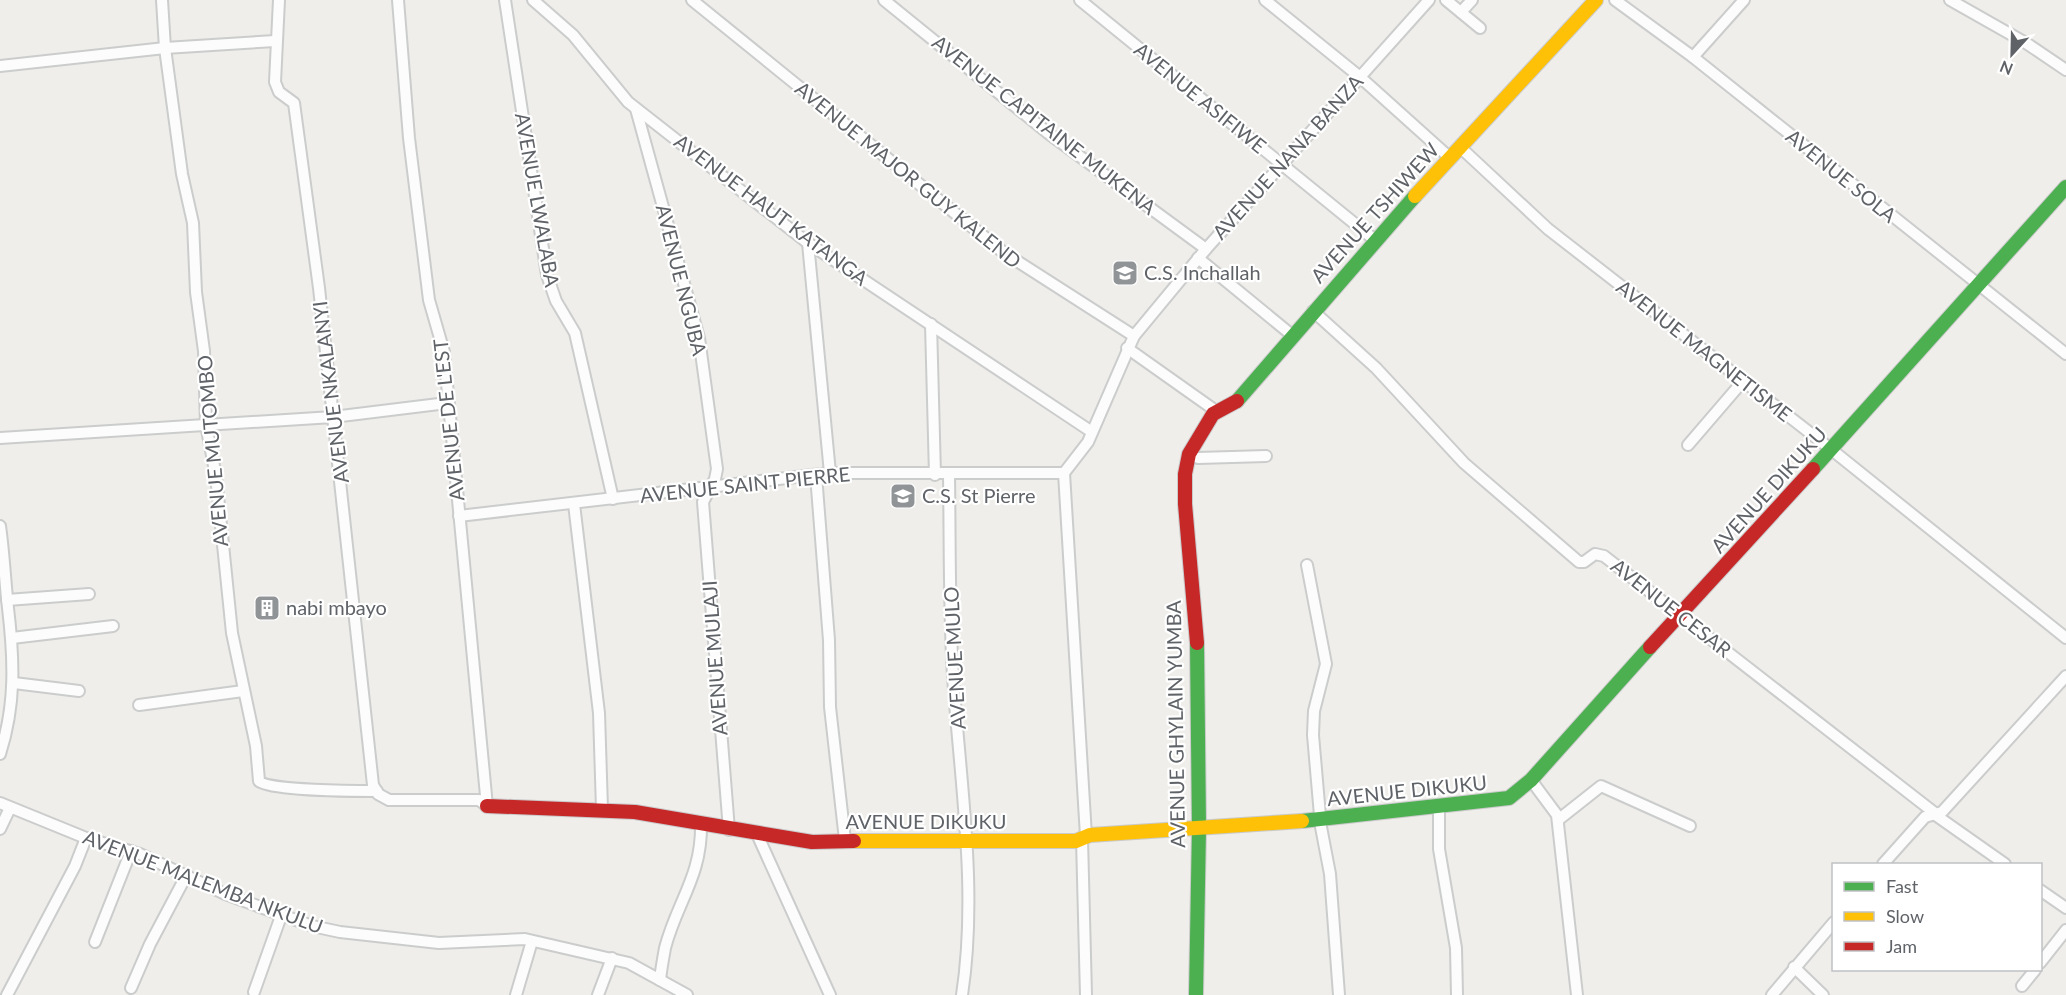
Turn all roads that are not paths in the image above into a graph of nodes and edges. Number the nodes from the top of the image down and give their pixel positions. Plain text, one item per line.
1 (162, 0) edge
2 (279, 0) edge
3 (398, 0) edge
4 (505, 0) edge
5 (533, 0) edge
6 (692, 0) edge
7 (884, 0) edge
8 (1080, 0) edge
9 (1265, 0) edge
10 (1429, 0) edge
11 (1446, 0) edge
12 (1472, 0) edge
13 (1596, 0) edge
14 (1615, 0) edge
15 (1744, 0) edge
16 (1950, 0) edge
17 (1461, 12) junction
18 (1480, 28) dead end
19 (275, 41) junction
20 (165, 48) junction
21 (1693, 57) junction
22 (0, 66) edge
23 (2066, 70) edge
24 (1359, 77) junction
25 (636, 109) junction
26 (1460, 147) junction
27 (1449, 157) junction
28 (1281, 164) junction
29 (2066, 187) edge
30 (1376, 241) junction
31 (808, 243) junction
32 (1206, 249) junction
33 (1198, 258) junction
34 (1977, 285) junction
35 (1313, 311) junction
36 (931, 324) junction
37 (1134, 336) junction
38 (1293, 336) junction
39 (1127, 348) junction
40 (2066, 354) edge
41 (1743, 381) junction
42 (447, 403) junction
43 (1216, 411) junction
44 (333, 417) junction
45 (206, 425) junction
46 (1092, 432) junction
47 (0, 438) edge
48 (1688, 445) dead end
49 (1832, 450) junction
50 (1189, 454) junction
51 (1266, 456) dead end
52 (1064, 473) junction
53 (830, 474) junction
54 (816, 475) junction
55 (935, 475) junction
56 (949, 475) junction
57 (710, 486) junction
58 (613, 498) junction
59 (574, 504) junction
60 (459, 516) junction
61 (0, 526) edge
62 (1307, 565) dead end
63 (88, 594) dead end
64 (7, 600) junction
65 (1680, 615) junction
66 (113, 627) dead end
67 (12, 638) junction
68 (2066, 638) edge
69 (2066, 676) edge
70 (14, 683) junction
71 (79, 691) dead end
72 (243, 691) junction
73 (139, 705) dead end
74 (0, 754) edge
75 (1531, 780) junction
76 (377, 791) junction
77 (5, 805) edge
78 (487, 806) junction
79 (1439, 806) junction
80 (602, 809) junction
81 (1935, 814) junction
82 (1320, 820) junction
83 (1558, 820) junction
84 (701, 824) junction
85 (1690, 826) dead end
86 (1199, 828) junction
87 (0, 829) edge
88 (729, 830) junction
89 (757, 834) junction
90 (1084, 837) junction
91 (86, 838) junction
92 (845, 840) junction
93 (966, 841) junction
94 (131, 851) junction
95 (1884, 863) edge
96 (2004, 863) edge
97 (186, 876) junction
98 (2042, 891) edge
99 (2066, 908) edge
100 (280, 915) junction
101 (1832, 923) edge
102 (2066, 930) edge
103 (532, 940) junction
104 (95, 942) dead end
105 (612, 958) junction
106 (2042, 960) edge
107 (1794, 967) junction
108 (2033, 971) edge
109 (660, 980) junction
110 (2022, 986) dead end
111 (130, 988) dead end
112 (254, 992) dead end
113 (683, 994) edge
114 (7, 995) edge
115 (516, 995) edge
116 (598, 995) edge
117 (830, 995) edge
118 (962, 995) edge
119 (1086, 995) edge
120 (1196, 995) edge
121 (1339, 995) edge
122 (1457, 995) edge
123 (1577, 995) edge
124 (1773, 995) edge
125 (1823, 995) edge

1 - 20 street, AVENUE MUTOMBO
2 - 19 street, AVENUE NKALANYI
3 - 42 street, AVENUE DE L'EST
4 - 58 street, AVENUE LWALABA
5 - 25 street, AVENUE HAUT KATANGA
6 - 37 street, AVENUE MAJOR GUY KALEND
7 - 32 street, AVENUE CAPITAINE MUKENA
8 - 28 street, AVENUE ASIFIWE
9 - 24 street
10 - 24 street, AVENUE NANA BANZA
11 - 17 street
12 - 17 street
13 - 26 street, AVENUE TSHIWEW
14 - 21 street, AVENUE SOLA
15 - 21 street
16 - 23 street
17 - 18 street
19 - 20 street
19 - 44 street, AVENUE NKALANYI
20 - 22 street
20 - 45 street, AVENUE MUTOMBO
21 - 34 street, AVENUE SOLA
24 - 27 street
24 - 28 street, AVENUE NANA BANZA
25 - 31 street, AVENUE HAUT KATANGA
25 - 57 street, AVENUE NGUBA
26 - 27 street, AVENUE TSHIWEW
26 - 41 street, AVENUE MAGNETISME
27 - 30 street, AVENUE TSHIWEW
28 - 30 street, AVENUE ASIFIWE
28 - 32 street, AVENUE NANA BANZA
29 - 34 street, AVENUE DIKUKU
30 - 35 street, AVENUE TSHIWEW
31 - 36 street, AVENUE HAUT KATANGA
31 - 53 street
32 - 33 street, AVENUE NANA BANZA
33 - 37 street, AVENUE NANA BANZA
33 - 38 street
34 - 40 street, AVENUE SOLA
34 - 49 street, AVENUE DIKUKU
35 - 38 street, AVENUE TSHIWEW
35 - 65 street, AVENUE CESAR
36 - 46 street, AVENUE HAUT KATANGA
36 - 55 street
37 - 39 street, AVENUE NANA BANZA
38 - 43 street, AVENUE TSHIWEW
39 - 43 street
39 - 46 street, AVENUE NANA BANZA
41 - 48 street
41 - 49 street, AVENUE MAGNETISME
42 - 44 street
42 - 60 street, AVENUE DE L'EST
43 - 50 street, AVENUE TSHIWEW
44 - 45 street
44 - 76 street, AVENUE NKALANYI
45 - 47 street
45 - 72 street, AVENUE MUTOMBO
46 - 52 street, AVENUE NANA BANZA
49 - 65 street, AVENUE DIKUKU
49 - 68 street, AVENUE MAGNETISME
50 - 51 street
50 - 86 street, AVENUE GHYLAIN YUMBA
52 - 56 street, AVENUE SAINT PIERRE
52 - 90 street
53 - 54 street, AVENUE SAINT PIERRE
53 - 55 street, AVENUE SAINT PIERRE
54 - 57 street, AVENUE SAINT PIERRE
54 - 92 street
55 - 56 street, AVENUE SAINT PIERRE
56 - 93 street, AVENUE MULO
57 - 58 street, AVENUE SAINT PIERRE
57 - 88 street, AVENUE MULAJI
58 - 59 street, AVENUE SAINT PIERRE
59 - 60 street, AVENUE SAINT PIERRE
59 - 80 street
60 - 78 street, AVENUE DE L'EST
61 - 64 street
62 - 82 street
63 - 64 street
64 - 67 street
65 - 75 street, AVENUE DIKUKU
65 - 81 street, AVENUE CESAR
66 - 67 street
67 - 70 street
69 - 81 street
70 - 71 street
70 - 74 street
72 - 73 street
72 - 76 street, AVENUE MUTOMBO
75 - 79 street, AVENUE DIKUKU
75 - 83 street
76 - 78 street
77 - 87 street
77 - 91 street, AVENUE MALEMBA NKULU
78 - 80 street, AVENUE DIKUKU
79 - 82 street, AVENUE DIKUKU
79 - 122 street
80 - 84 street, AVENUE DIKUKU
81 - 95 street
81 - 96 street, AVENUE CESAR
82 - 86 street, AVENUE DIKUKU
82 - 121 street
83 - 85 street
83 - 123 street
84 - 88 street, AVENUE DIKUKU
84 - 109 street
86 - 90 street, AVENUE DIKUKU
86 - 120 street, AVENUE GHYLAIN YUMBA
88 - 89 street, AVENUE DIKUKU
89 - 92 street, AVENUE DIKUKU
89 - 117 street
90 - 93 street, AVENUE DIKUKU
90 - 119 street
91 - 94 street, AVENUE MALEMBA NKULU
91 - 114 street
92 - 93 street, AVENUE DIKUKU
93 - 118 street, AVENUE MULO
94 - 97 street, AVENUE MALEMBA NKULU
94 - 104 street
97 - 100 street, AVENUE MALEMBA NKULU
97 - 111 street
98 - 99 street
100 - 103 street, AVENUE MALEMBA NKULU
100 - 112 street
101 - 107 street
102 - 106 street
103 - 105 street, AVENUE MALEMBA NKULU
103 - 115 street
105 - 109 street, AVENUE MALEMBA NKULU
105 - 116 street
107 - 124 street
107 - 125 street
108 - 110 street
109 - 113 street, AVENUE MALEMBA NKULU

